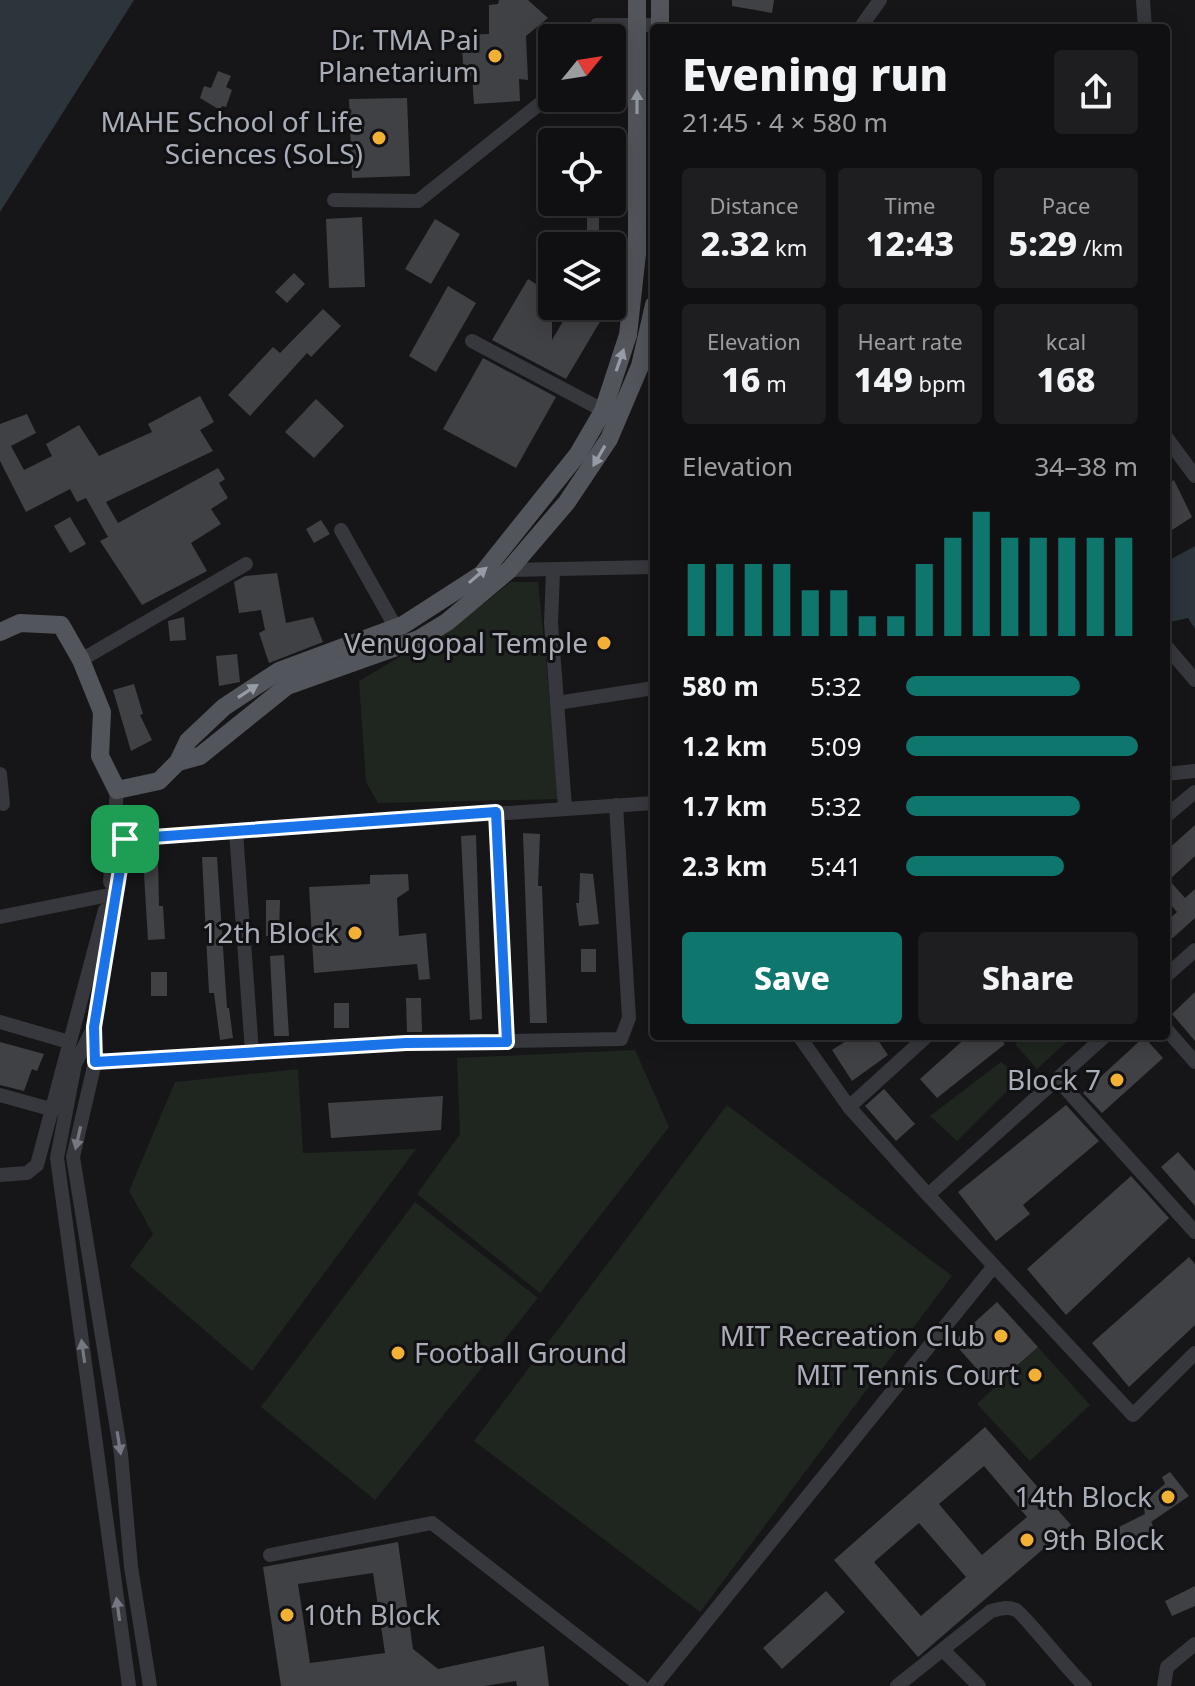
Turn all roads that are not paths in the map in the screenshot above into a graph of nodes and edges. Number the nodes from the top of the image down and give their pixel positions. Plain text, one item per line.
1 (637, 0) edge
2 (660, 0) edge
3 (880, 0) edge
4 (1143, 0) edge
5 (660, 24) edge
6 (863, 24) edge
7 (1145, 24) edge
8 (626, 25) edge
9 (637, 25) junction
10 (650, 26) edge
11 (538, 105) edge
12 (334, 200) dead end
13 (650, 322) edge
14 (472, 341) dead end
15 (610, 415) junction
16 (1170, 442) edge
17 (1195, 476) edge
18 (341, 530) dead end
19 (246, 564) dead end
20 (650, 567) edge
21 (509, 570) junction
22 (553, 572) junction
23 (396, 628) junction
24 (0, 632) edge
25 (1170, 654) edge
26 (81, 660) junction
27 (1195, 680) edge
28 (650, 689) edge
29 (557, 703) junction
30 (178, 762) junction
31 (1195, 771) edge
32 (0, 774) edge
33 (1170, 774) edge
34 (117, 790) junction
35 (1195, 792) edge
36 (650, 803) edge
37 (3, 804) dead end
38 (616, 805) junction
39 (565, 807) junction
40 (496, 812) junction
41 (1170, 813) edge
42 (236, 832) junction
43 (119, 839) junction
44 (109, 895) junction
45 (0, 917) edge
46 (1195, 950) edge
47 (1170, 972) edge
48 (0, 1022) edge
49 (94, 1027) junction
50 (1170, 1034) edge
51 (802, 1040) edge
52 (923, 1040) edge
53 (1101, 1040) edge
54 (69, 1042) junction
55 (507, 1042) junction
56 (252, 1052) junction
57 (95, 1062) junction
58 (1195, 1062) edge
59 (1058, 1080) junction
60 (0, 1095) edge
61 (849, 1107) junction
62 (54, 1110) junction
63 (0, 1175) edge
64 (928, 1195) junction
65 (1195, 1232) edge
66 (994, 1266) junction
67 (1195, 1353) edge
68 (270, 1555) dead end
69 (1195, 1644) edge
70 (944, 1651) junction
71 (129, 1686) edge
72 (150, 1686) edge
73 (641, 1686) edge
74 (654, 1686) edge
75 (897, 1686) edge
76 (979, 1686) edge
77 (1085, 1686) edge
78 (1164, 1686) edge

1 - 9 main road
2 - 5 main road
3 - 6 street
4 - 7 street
8 - 9 street
9 - 10 street
15 -> 9 main road
11 - 12 street
13 - 15 main road
14 - 15 street
15 -> 21 main road
23 -> 15 main road
16 - 17 street
18 - 23 street
19 - 26 street
20 - 22 street
21 - 22 street
21 - 30 main road
22 - 29 street
30 -> 23 main road
24 - 26 main road
25 - 27 street
26 - 34 main road
28 - 29 street
29 - 39 street
30 - 34 main road
31 - 33 street
32 - 37 street
34 - 43 street
35 - 41 street
36 - 38 street
38 - 39 street
38 - 55 street
39 - 40 street
40 - 42 street
40 - 55 street
42 - 43 street
42 - 56 street
43 - 44 street
43 - 49 street
44 - 45 street
44 - 54 street
46 - 47 street
48 - 54 street
49 - 57 street
71 -> 49 street
50 - 58 street
51 - 61 street
52 - 61 street
53 - 59 street
54 - 62 street
55 - 56 street
56 - 57 street
57 -> 72 street
59 - 64 street
59 - 65 street
60 - 62 street
61 - 64 street
62 - 63 street
64 - 66 street
66 - 67 street
66 - 74 street
68 - 73 street
69 - 78 street
70 - 75 street
70 - 76 street
70 - 77 street

